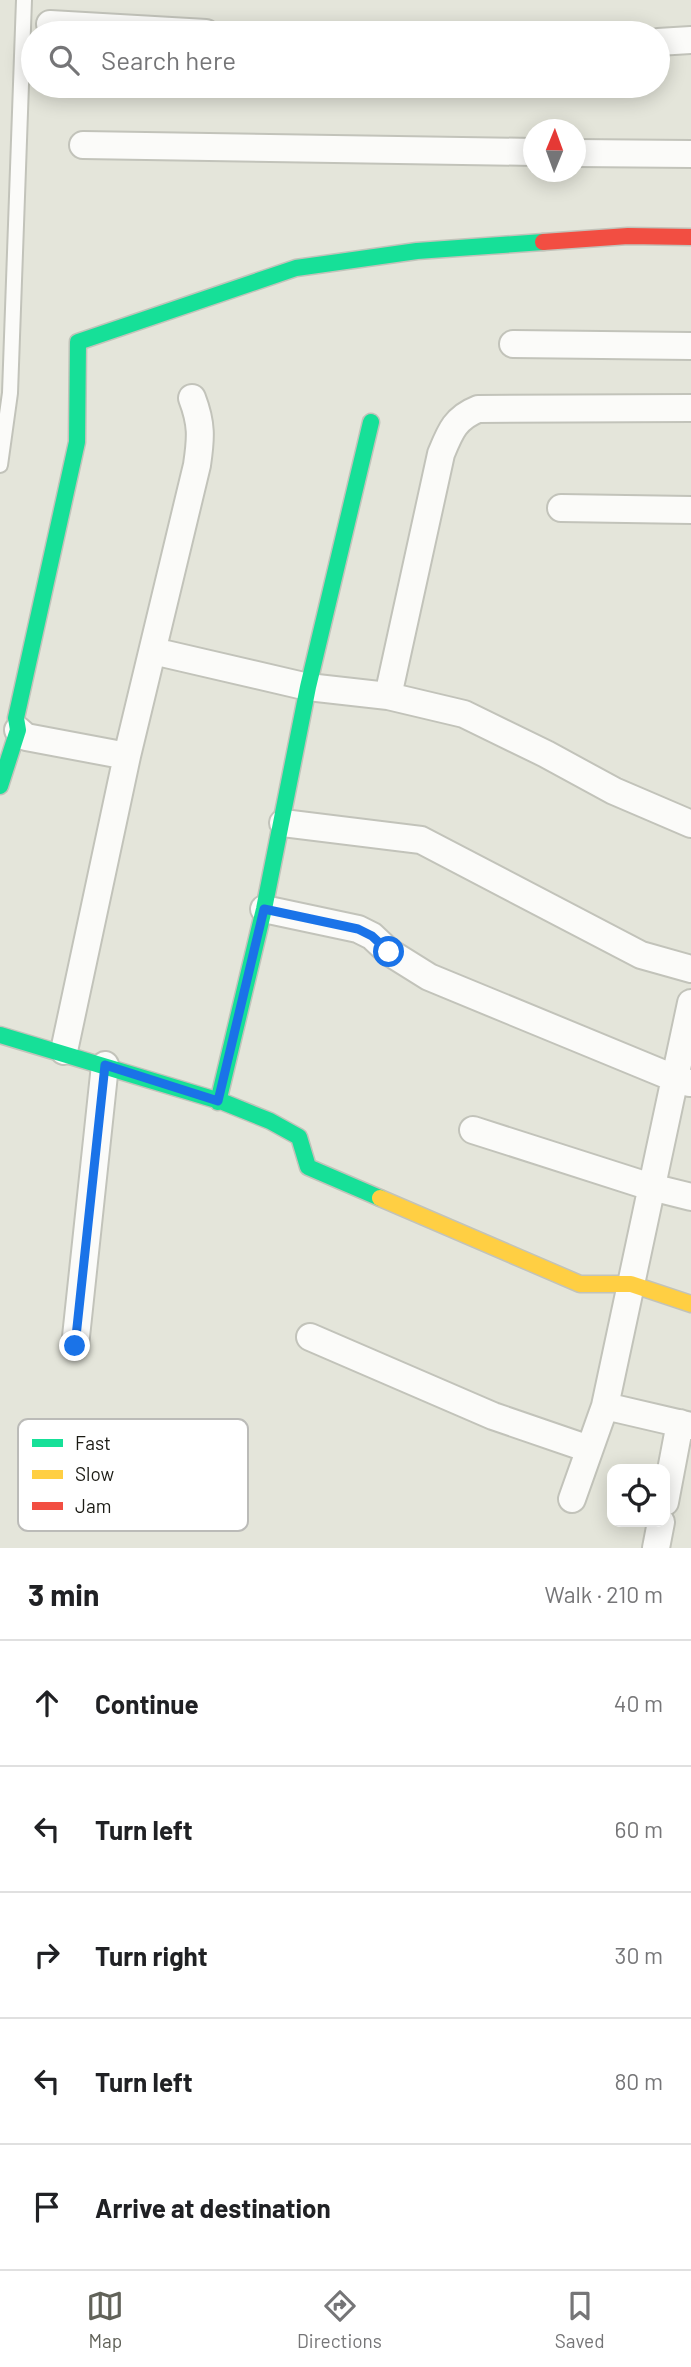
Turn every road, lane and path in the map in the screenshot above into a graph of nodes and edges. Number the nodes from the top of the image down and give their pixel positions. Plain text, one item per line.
1 (24, 0) edge
2 (23, 21) edge
3 (691, 40) edge
4 (670, 41) edge
5 (21, 84) edge
6 (83, 145) dead end
7 (523, 152) edge
8 (586, 153) edge
9 (691, 154) edge
10 (691, 237) edge
11 (513, 344) dead end
12 (691, 346) edge
13 (192, 397) dead end
14 (691, 408) edge
15 (371, 422) dead end
16 (0, 465) edge
17 (561, 508) dead end
18 (691, 510) edge
19 (153, 651) junction
20 (308, 687) junction
21 (388, 696) junction
22 (19, 730) junction
23 (127, 756) junction
24 (0, 786) edge
25 (283, 823) junction
26 (691, 824) edge
27 (264, 909) junction
28 (691, 968) edge
29 (691, 1003) edge
30 (0, 1035) edge
31 (64, 1051) junction
32 (105, 1065) junction
33 (682, 1081) edge
34 (218, 1101) junction
35 (473, 1130) dead end
36 (651, 1187) junction
37 (691, 1197) edge
38 (631, 1284) junction
39 (691, 1304) edge
40 (310, 1337) dead end
41 (75, 1346) dead end
42 (605, 1406) junction
43 (686, 1425) edge
44 (589, 1449) junction
45 (670, 1484) edge
46 (572, 1499) dead end
47 (660, 1527) edge
48 (656, 1548) edge

1 - 2 lane
3 - 4 street
5 - 16 lane
6 - 7 street
8 - 9 street
10 - 22 street
11 - 12 street
13 - 19 street
14 - 21 street
15 - 20 street
17 - 18 street
19 - 20 street
19 - 23 street
20 - 21 street
20 - 25 street
21 - 26 street
22 - 23 street
22 - 24 street
23 - 31 street
25 - 27 street
25 - 28 street
27 - 33 street
27 - 34 street
29 - 33 street
30 - 31 street
31 - 32 street
32 - 34 street
32 - 41 street
33 - 36 street
34 - 38 street
35 - 36 street
36 - 37 street
36 - 38 street
38 - 39 street
38 - 42 street
40 - 44 street
42 - 43 street
42 - 44 street
43 - 45 street
44 - 46 street
47 - 48 street

